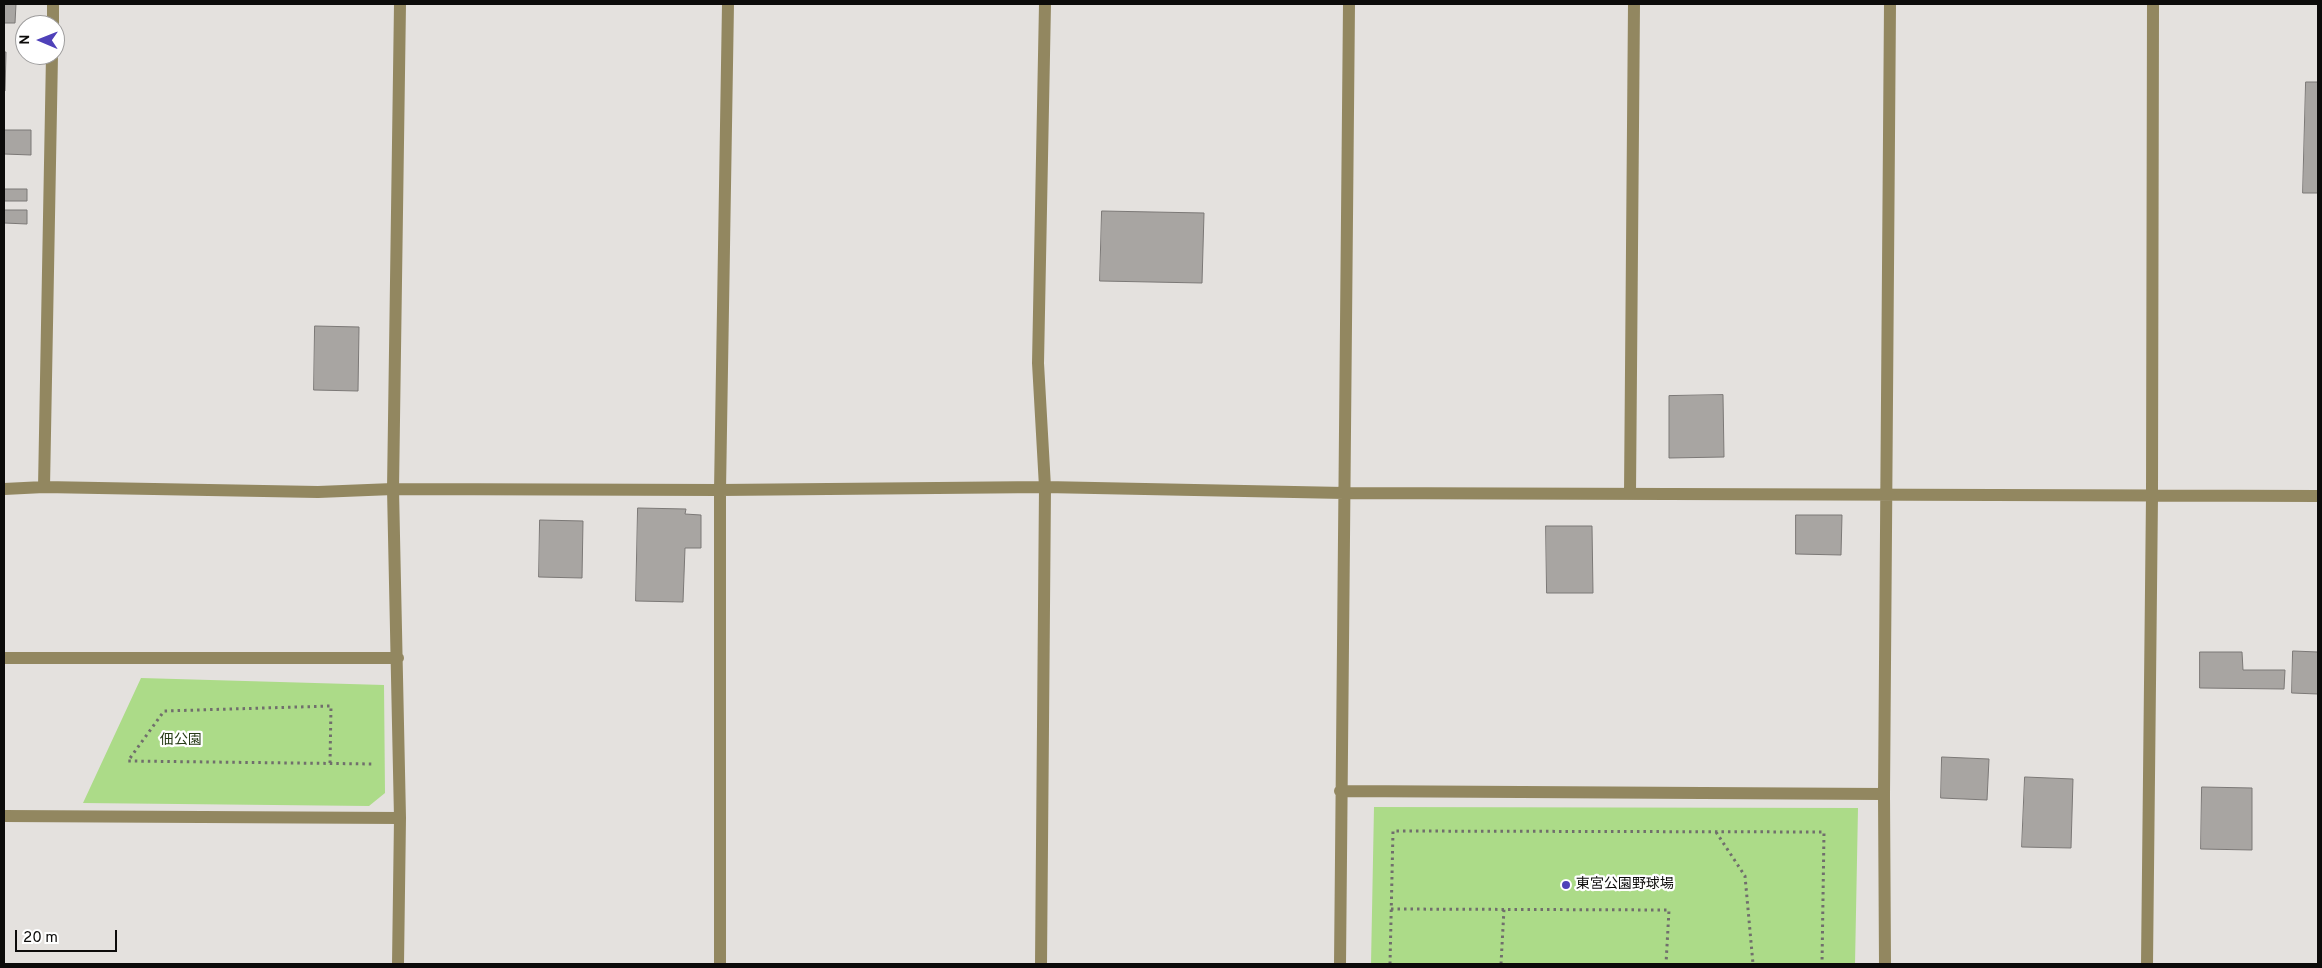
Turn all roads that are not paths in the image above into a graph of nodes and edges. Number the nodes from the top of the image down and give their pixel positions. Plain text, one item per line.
1 (400, 4) edge
2 (728, 4) edge
3 (1045, 4) edge
4 (1349, 4) edge
5 (1634, 4) edge
6 (1890, 4) edge
7 (2153, 4) edge
8 (52, 65) edge
9 (44, 487) junction
10 (1045, 487) junction
11 (4, 489) edge
12 (393, 489) junction
13 (720, 490) junction
14 (1344, 493) junction
15 (1630, 494) junction
16 (1886, 495) junction
17 (2152, 496) junction
18 (2318, 496) edge
19 (4, 658) edge
20 (398, 658) junction
21 (1340, 791) junction
22 (1884, 794) junction
23 (4, 816) edge
24 (400, 818) junction
25 (398, 964) edge
26 (720, 964) edge
27 (1040, 964) edge
28 (1340, 964) edge
29 (1885, 964) edge
30 (2146, 964) edge

1 - 12 street
2 - 13 street
3 - 10 street
4 - 14 street
5 - 15 street
6 - 16 street
7 - 17 street
8 - 9 street
9 - 11 street
9 - 12 street
10 - 13 street
10 - 14 street
10 - 27 street
12 - 13 street
12 - 20 street
13 - 26 street
14 - 15 street
14 - 21 street
15 - 16 street
16 - 17 street
16 - 22 street
17 - 18 street
17 - 30 street
19 - 20 street
20 - 24 street
21 - 22 street
21 - 28 street
22 - 29 street
23 - 24 street
24 - 25 street

